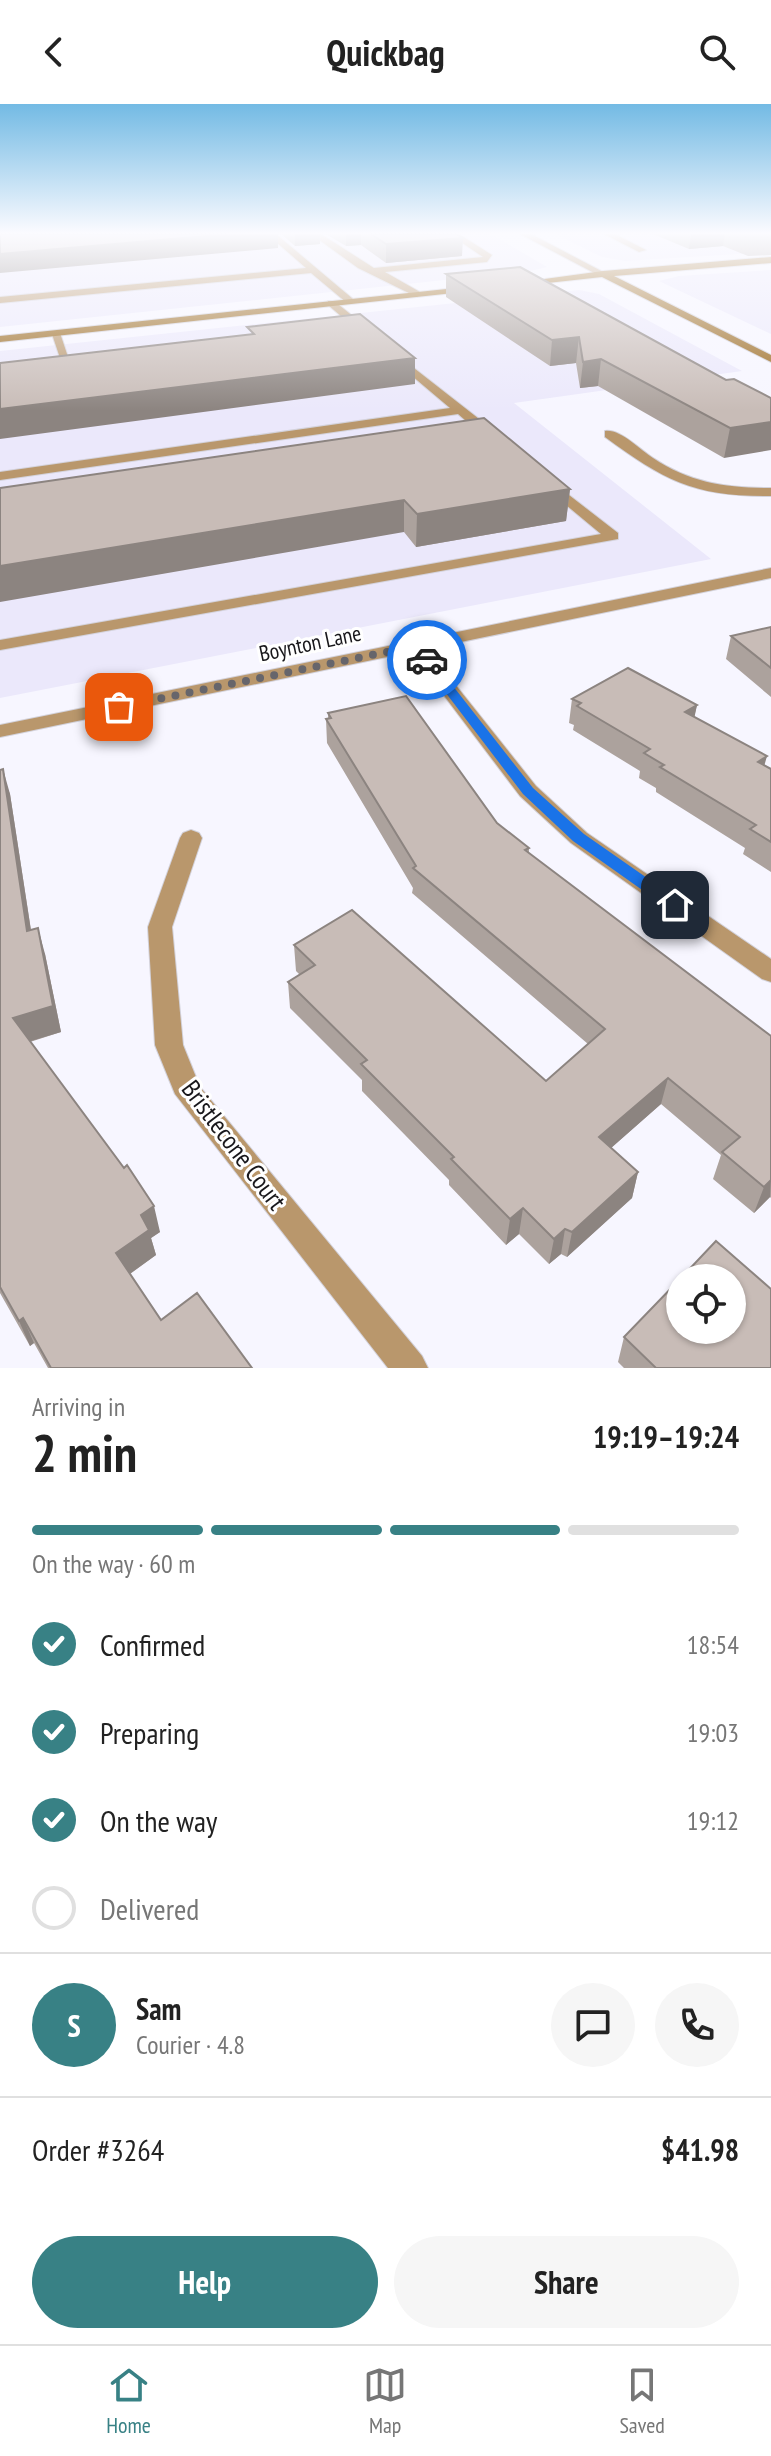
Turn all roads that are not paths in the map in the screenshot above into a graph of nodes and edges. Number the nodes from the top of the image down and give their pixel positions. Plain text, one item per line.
1 (73, 293) edge
2 (340, 293) edge
3 (427, 293) edge
4 (641, 293) edge
5 (417, 294) joint
6 (0, 300) edge
7 (350, 301) junction
8 (331, 303) junction
9 (55, 333) junction
10 (0, 339) edge
11 (81, 359) edge
12 (771, 359) edge
13 (66, 361) junction
14 (53, 363) edge
15 (461, 410) junction
16 (610, 434) dead end
17 (508, 449) edge
18 (531, 468) edge
19 (0, 476) edge
20 (771, 492) edge
21 (771, 573) edge
22 (0, 645) edge
23 (416, 646) junction
24 (0, 731) edge
25 (191, 838) dead end
26 (771, 972) edge
27 (410, 1368) edge

1 - 6 street
2 - 7 street
3 - 5 main road
4 - 12 main road
5 - 7 main road
7 - 8 main road
8 - 9 main road
8 - 15 street
9 - 10 main road
9 - 13 street
11 - 13 street
13 - 14 street
15 - 17 street
15 - 19 street
16 - 20 street
18 - 22 street
21 - 23 street, Boynton Lane
23 - 24 street, Boynton Lane
23 - 26 street
25 - 27 street, Bristlecone Court

